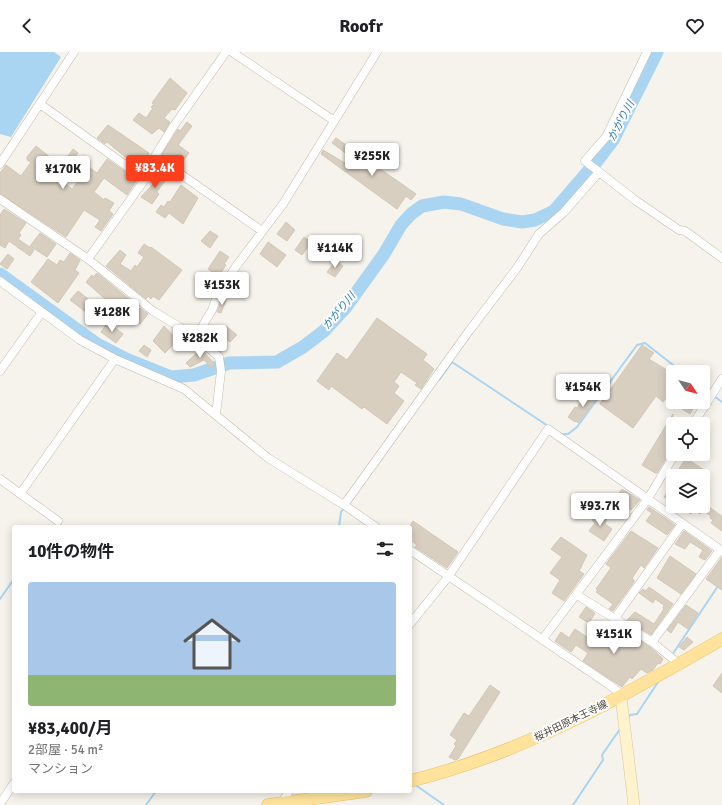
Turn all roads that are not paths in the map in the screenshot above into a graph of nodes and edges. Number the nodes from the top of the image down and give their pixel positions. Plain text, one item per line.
1 (74, 52) edge
2 (226, 52) edge
3 (232, 52) edge
4 (377, 52) edge
5 (647, 52) edge
6 (40, 104) junction
7 (334, 120) junction
8 (155, 156) junction
9 (0, 164) edge
10 (599, 172) junction
11 (142, 177) junction
12 (0, 199) edge
13 (262, 231) junction
14 (722, 258) edge
15 (88, 259) junction
16 (0, 281) edge
17 (42, 312) junction
18 (196, 337) junction
19 (115, 359) junction
20 (0, 371) edge
21 (722, 379) edge
22 (216, 415) junction
23 (698, 417) edge
24 (670, 461) edge
25 (0, 479) edge
26 (20, 494) junction
27 (647, 500) junction
28 (344, 504) junction
29 (58, 521) dead end
30 (682, 524) junction
31 (373, 525) edge
32 (412, 551) edge
33 (721, 551) edge
34 (448, 577) junction
35 (577, 595) junction
36 (615, 618) junction
37 (412, 622) edge
38 (722, 639) edge
39 (542, 640) junction
40 (652, 642) junction
41 (673, 659) junction
42 (620, 697) junction
43 (412, 778) edge
44 (12, 785) edge
45 (287, 793) edge
46 (352, 793) edge
47 (0, 804) edge
48 (274, 804) edge
49 (634, 805) edge

1 - 6 street
2 - 8 street
3 - 7 street
4 - 7 street
5 - 10 street
6 - 9 street
6 - 11 street
7 - 13 street
8 - 11 street
8 - 13 street
10 - 14 street
10 - 28 street
11 - 15 street
12 - 15 street
13 - 18 street
15 - 18 street
16 - 17 street
17 - 19 street
17 - 20 street
18 - 22 street
19 - 22 street
19 - 26 street
21 - 23 street
22 - 28 street
24 - 27 street
25 - 26 street
26 - 29 street
27 - 30 street
27 - 34 street
27 - 35 street
28 - 31 street
30 - 33 street
30 - 36 street
32 - 34 street
33 - 40 street
34 - 37 street
34 - 39 street
35 - 36 street
35 - 39 street
36 - 40 street
38 - 41 main road, 桜井田原本王寺線
39 - 42 street
40 - 41 street
41 - 42 main road, 桜井田原本王寺線
42 - 43 main road, 桜井田原本王寺線
42 - 49 street
44 - 47 street
45 - 48 street
46 - 48 main road

